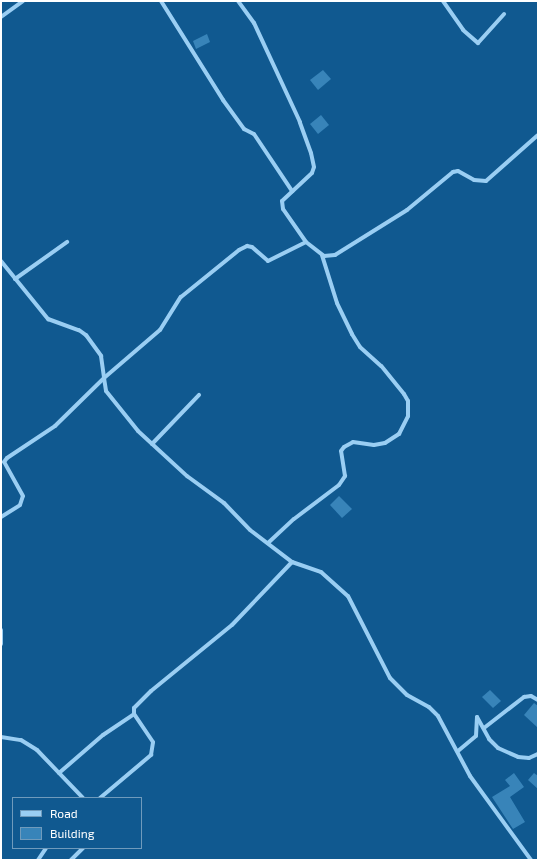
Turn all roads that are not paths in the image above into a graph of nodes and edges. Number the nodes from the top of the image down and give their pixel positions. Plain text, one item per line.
1 (23, 1) edge
2 (161, 1) edge
3 (238, 1) edge
4 (442, 1) edge
5 (504, 14) dead end
6 (1, 17) edge
7 (538, 135) edge
8 (292, 191) junction
9 (67, 242) dead end
10 (306, 242) junction
11 (322, 256) junction
12 (1, 262) edge
13 (15, 278) junction
14 (104, 378) junction
15 (199, 395) dead end
16 (152, 444) junction
17 (1, 458) edge
18 (4, 462) junction
19 (1, 517) edge
20 (268, 543) junction
21 (292, 562) junction
22 (1, 630) edge
23 (1, 644) edge
24 (538, 700) edge
25 (134, 714) junction
26 (484, 728) junction
27 (1, 737) edge
28 (458, 751) junction
29 (538, 754) edge
30 (60, 773) junction
31 (82, 797) edge
32 (101, 797) edge
33 (45, 849) edge
34 (82, 849) edge
35 (38, 860) edge
36 (71, 860) edge
37 (531, 860) edge

1 - 6 street
2 - 8 street
3 - 8 street
4 - 5 street
7 - 11 street
8 - 10 street
9 - 13 street
10 - 11 street
10 - 14 street
11 - 20 street
12 - 13 street
13 - 14 street
14 - 16 street
14 - 18 street
15 - 16 street
16 - 20 street
17 - 18 street
18 - 19 street
20 - 21 street
21 - 25 street
21 - 28 street
22 - 23 street
24 - 26 street
25 - 30 street
25 - 32 street
26 - 28 street
26 - 29 street
27 - 30 street
28 - 37 street
30 - 31 street
33 - 35 street
34 - 36 street

